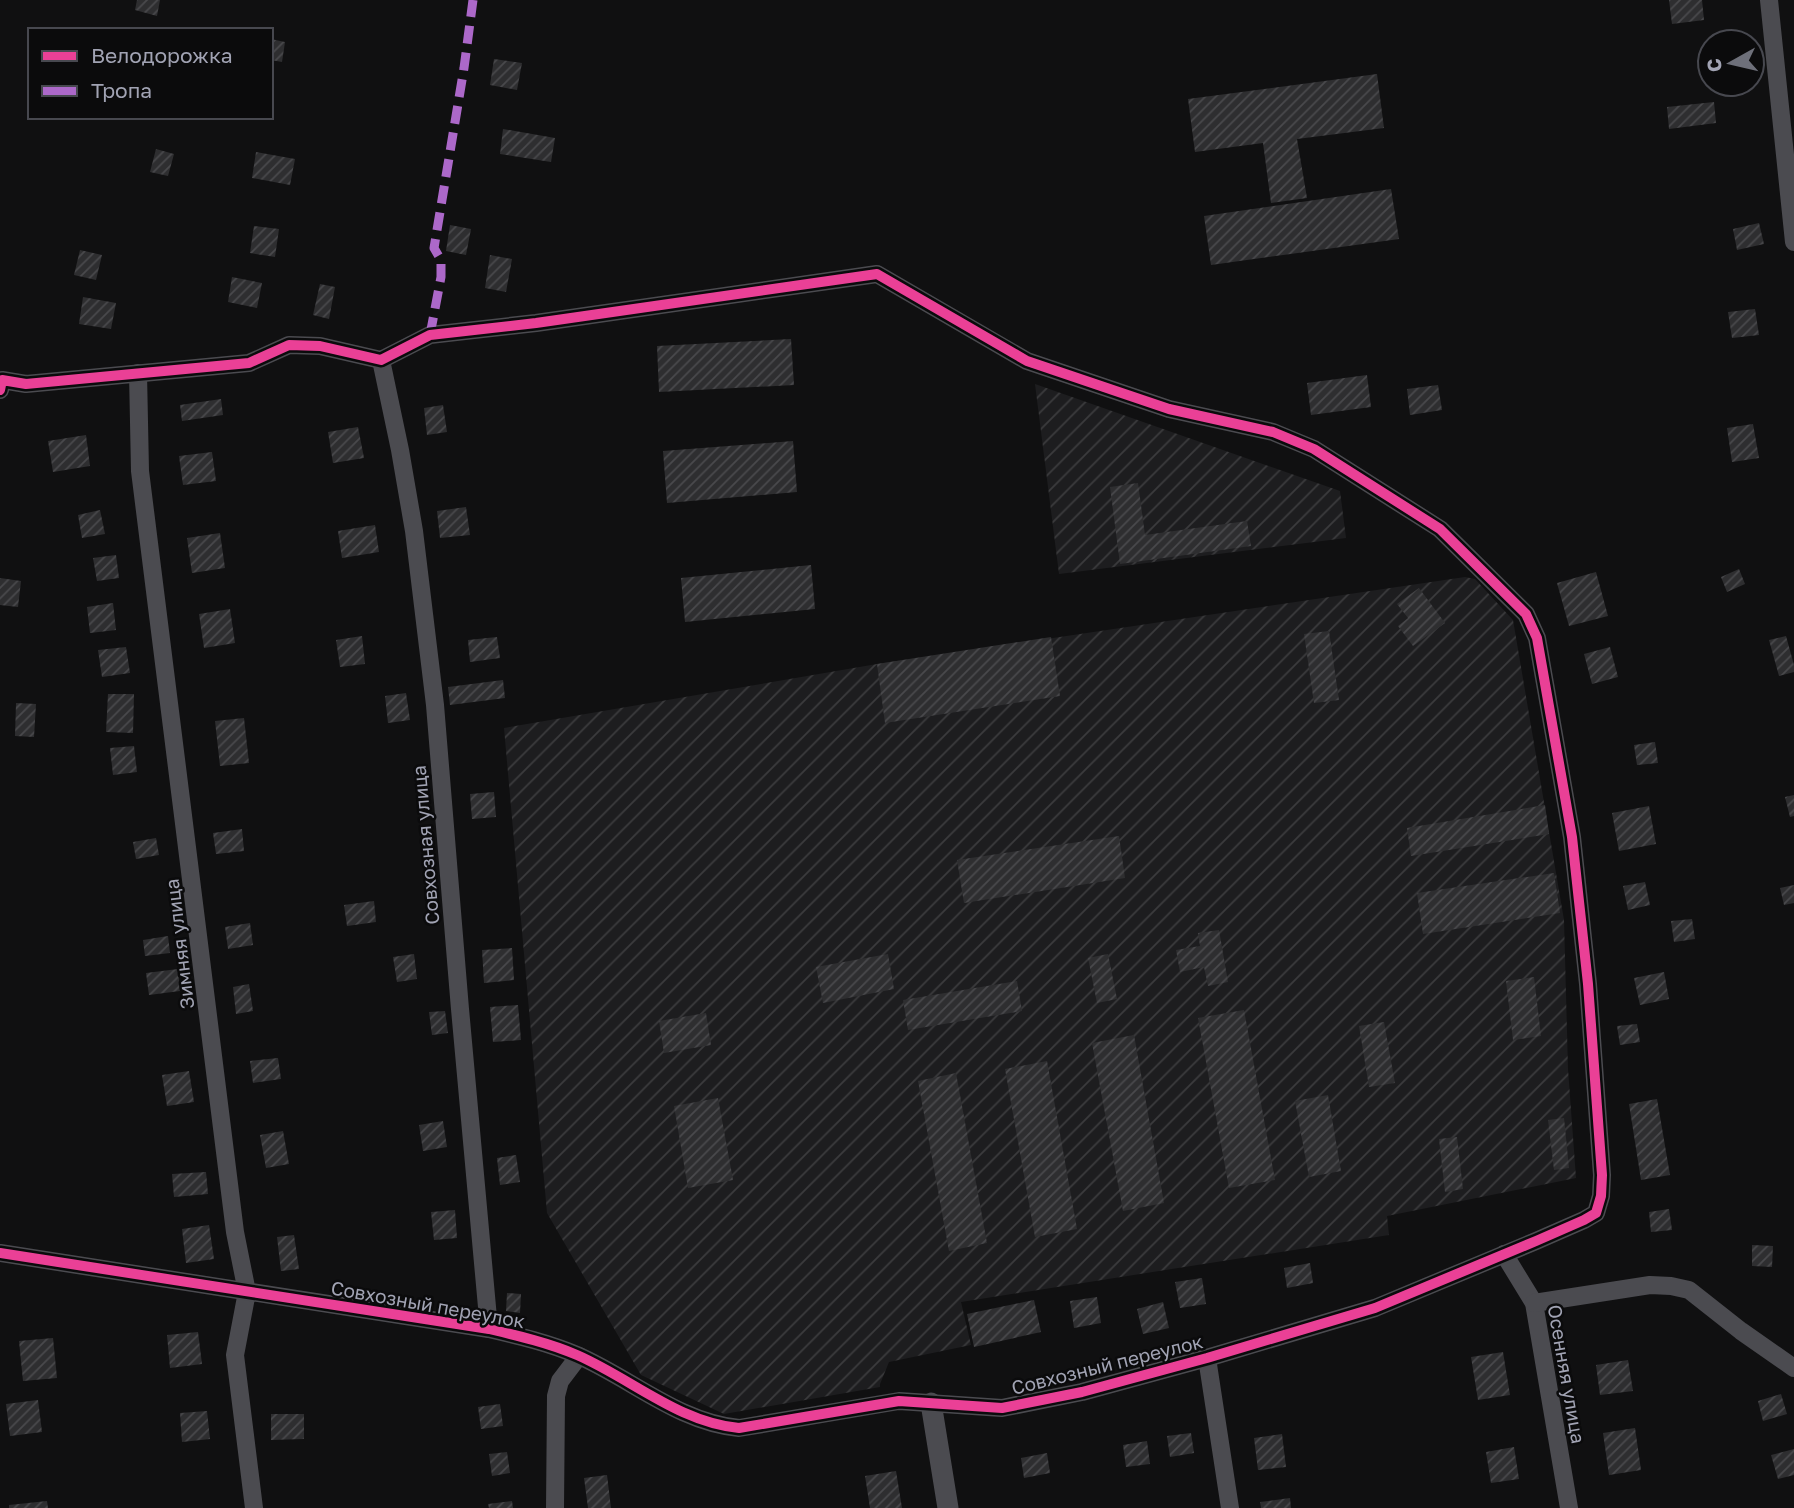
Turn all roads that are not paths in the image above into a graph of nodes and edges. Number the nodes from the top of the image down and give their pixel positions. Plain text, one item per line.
1 (1769, 0) edge
2 (1794, 242) edge
3 (381, 360) junction
4 (138, 373) junction
5 (0, 390) edge
6 (0, 1253) edge
7 (1504, 1254) junction
8 (247, 1292) junction
9 (1534, 1303) junction
10 (489, 1329) junction
11 (579, 1356) junction
12 (1207, 1358) junction
13 (1794, 1367) edge
14 (931, 1403) junction
15 (254, 1508) edge
16 (555, 1508) edge
17 (948, 1508) edge
18 (1230, 1508) edge
19 (1569, 1508) edge

1 - 2 street
3 - 4 street
3 - 7 street, Совхозный переулок
3 - 10 street, Совхозная улица
4 - 5 street
4 - 8 street, Зимняя улица
6 - 8 street, Совхозный переулок
7 - 9 street, Осенняя улица
7 - 12 street, Совхозный переулок
8 - 10 street, Совхозный переулок
8 - 15 street, Зимняя улица
9 - 13 street
9 - 19 street, Осенняя улица
10 - 11 street, Совхозный переулок
11 - 14 street, Совхозный переулок
11 - 16 street
12 - 14 street, Совхозный переулок
12 - 18 street
14 - 17 street

